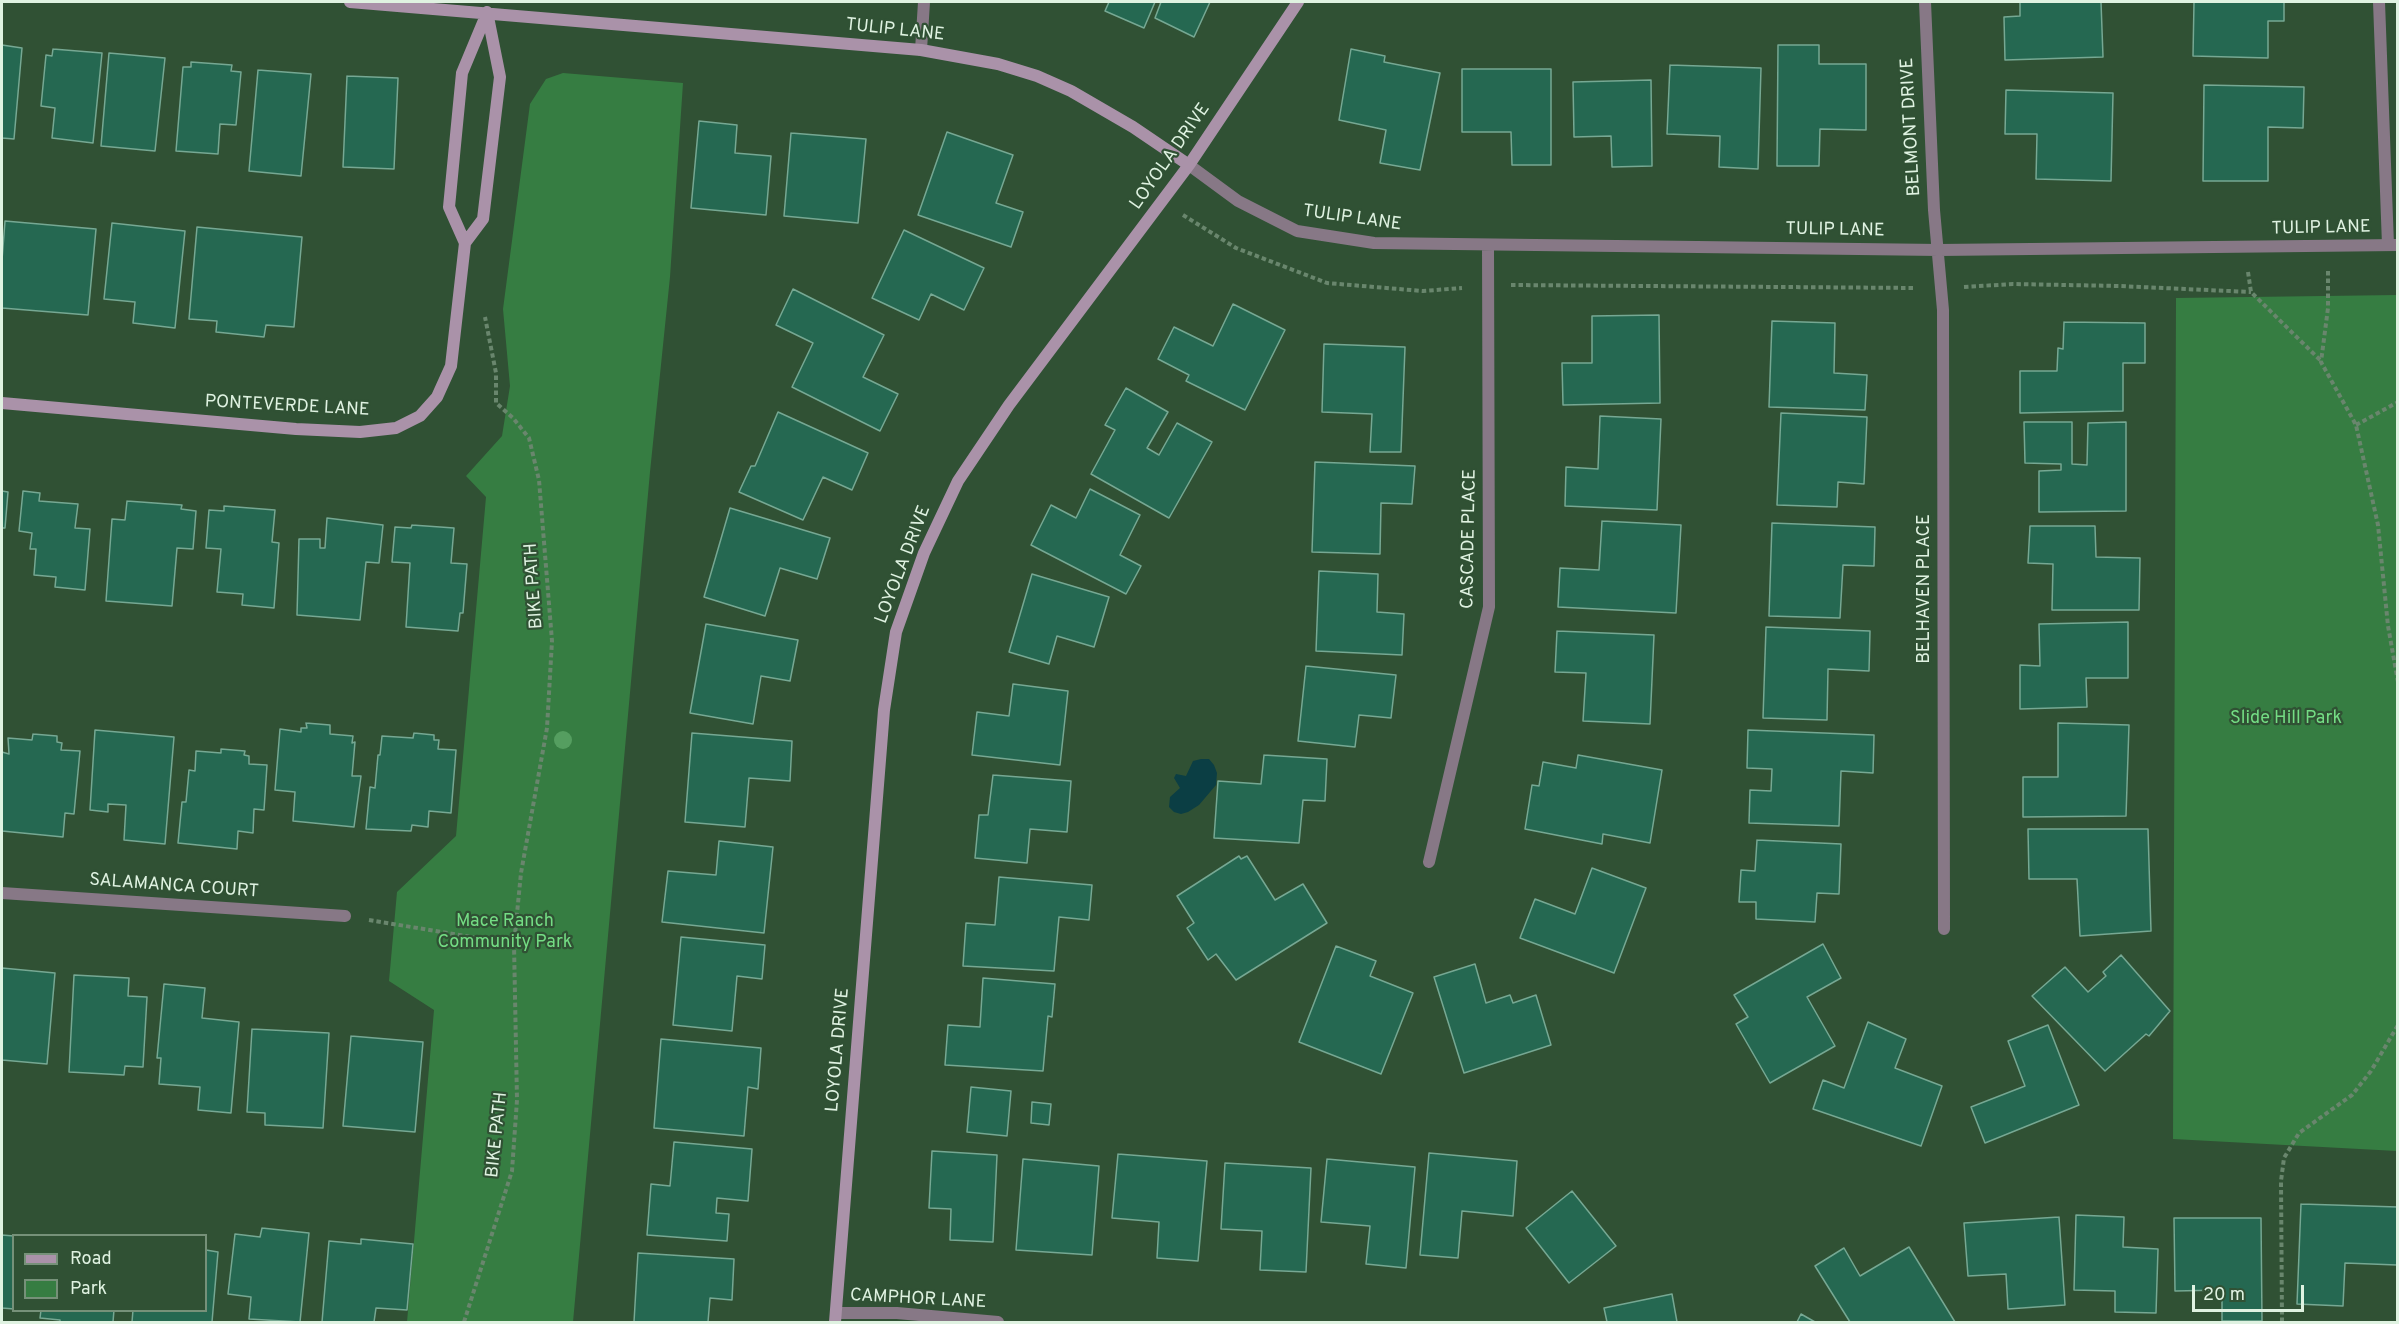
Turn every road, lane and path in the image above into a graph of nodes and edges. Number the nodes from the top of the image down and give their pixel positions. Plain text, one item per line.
1 (350, 2) edge
2 (924, 2) edge
3 (1298, 2) edge
4 (1925, 2) edge
5 (2379, 2) edge
6 (488, 7) edge
7 (921, 50) junction
8 (1189, 165) junction
9 (1162, 203) junction
10 (465, 243) junction
11 (2393, 245) edge
12 (1488, 246) junction
13 (2328, 246) junction
14 (2244, 248) junction
15 (1939, 250) junction
16 (1490, 285) junction
17 (1942, 287) junction
18 (2251, 292) junction
19 (484, 311) dead end
20 (2321, 362) junction
21 (2397, 402) edge
22 (2, 403) edge
23 (2356, 425) junction
24 (2397, 682) edge
25 (1429, 862) dead end
26 (2, 893) edge
27 (345, 916) joint
28 (1944, 929) dead end
29 (514, 944) junction
30 (2397, 1025) edge
31 (835, 1318) edge
32 (464, 1323) edge
33 (998, 1323) edge
34 (2282, 1323) edge

1 - 6 street, TULIP LANE
2 - 7 street
3 - 8 street, LOYOLA DRIVE
4 - 15 street, BELMONT DRIVE
5 - 11 street
6 - 7 street, TULIP LANE
6 - 10 street
6 - 10 street
7 - 8 street, TULIP LANE
8 - 9 street, LOYOLA DRIVE
8 - 12 street, TULIP LANE
9 - 16 path
9 - 31 street, LOYOLA DRIVE
10 - 22 street, PONTEVERDE LANE
11 - 13 street, TULIP LANE
12 - 15 street, TULIP LANE
12 - 16 street, CASCADE PLACE
13 - 14 street, TULIP LANE
13 - 20 path
14 - 15 street, TULIP LANE
14 - 18 path
15 - 17 street, BELHAVEN PLACE
16 - 17 path
16 - 25 street, CASCADE PLACE
17 - 18 path
17 - 28 street, BELHAVEN PLACE
18 - 20 path
19 - 29 path, BIKE PATH
20 - 23 path
21 - 23 path
23 - 24 path
26 - 27 street, SALAMANCA COURT
27 - 29 path
29 - 32 path, BIKE PATH
30 - 34 path
31 - 33 street, CAMPHOR LANE

